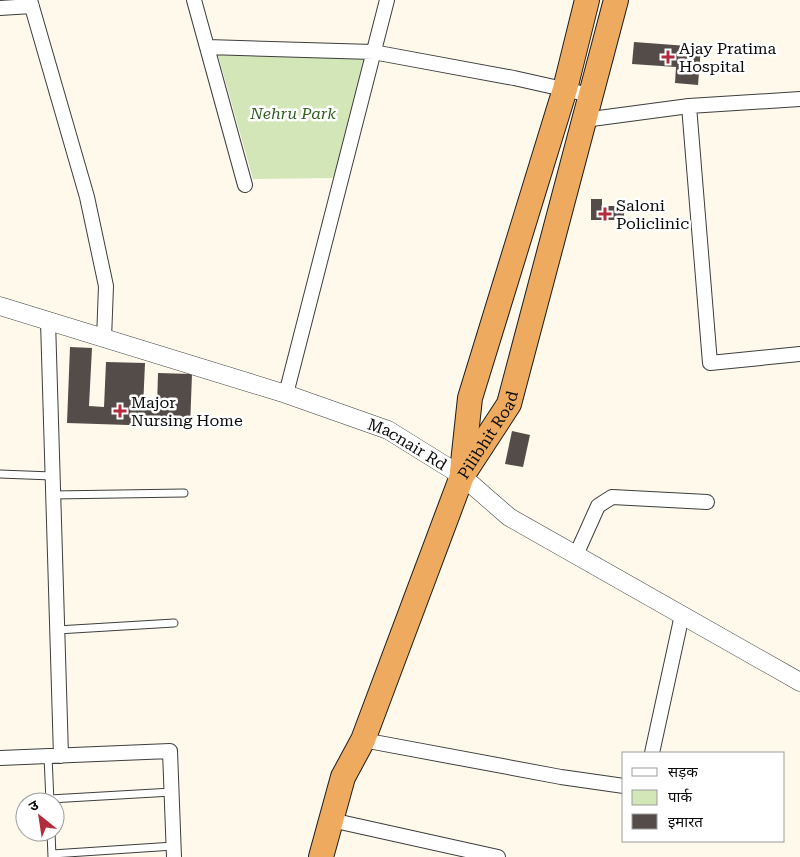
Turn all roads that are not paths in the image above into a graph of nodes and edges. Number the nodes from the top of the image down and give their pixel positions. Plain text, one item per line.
1 (194, 0) edge
2 (387, 0) edge
3 (587, 0) edge
4 (616, 0) edge
5 (31, 3) edge
6 (0, 8) edge
7 (206, 46) junction
8 (374, 52) junction
9 (565, 89) junction
10 (590, 95) junction
11 (800, 99) edge
12 (689, 106) junction
13 (584, 120) junction
14 (245, 185) dead end
15 (0, 306) edge
16 (48, 321) junction
17 (104, 339) junction
18 (800, 354) edge
19 (286, 394) junction
20 (0, 474) edge
21 (52, 476) junction
22 (462, 476) junction
23 (184, 493) dead end
24 (53, 495) junction
25 (707, 502) dead end
26 (576, 555) junction
27 (682, 615) junction
28 (174, 623) dead end
29 (57, 630) junction
30 (800, 682) edge
31 (363, 740) junction
32 (652, 752) edge
33 (54, 756) junction
34 (0, 758) edge
35 (622, 786) edge
36 (51, 792) edge
37 (172, 792) junction
38 (65, 799) edge
39 (331, 820) junction
40 (51, 842) edge
41 (174, 852) edge
42 (52, 855) edge
43 (322, 857) edge
44 (498, 857) edge

1 - 7 street
2 - 8 street
3 - 9 highway
4 - 10 highway, Pilibhit Road
5 - 6 street
5 - 17 street
7 - 8 street
7 - 14 street
8 - 9 street
8 - 19 street
9 - 10 street
9 - 22 highway
10 - 13 highway, Pilibhit Road
11 - 12 street
12 - 13 street
12 - 18 street
13 - 22 highway, Pilibhit Road
15 - 16 street, Macnair Rd
16 - 17 street, Macnair Rd
16 - 21 street
17 - 19 street, Macnair Rd
19 - 22 street, Macnair Rd
20 - 21 lane
21 - 24 street
22 - 26 street, Macnair Rd
22 - 31 highway, Pilibhit Road
23 - 24 lane
24 - 29 street
25 - 26 street
26 - 27 street, Macnair Rd
27 - 30 street, Macnair Rd
27 - 32 street
28 - 29 lane
29 - 33 street
31 - 35 street
31 - 39 highway, Pilibhit Road
33 - 34 street
33 - 36 lane
33 - 37 street
37 - 38 lane
37 - 41 street
39 - 43 highway, Pilibhit Road
39 - 44 street
40 - 42 lane
41 - 42 lane

